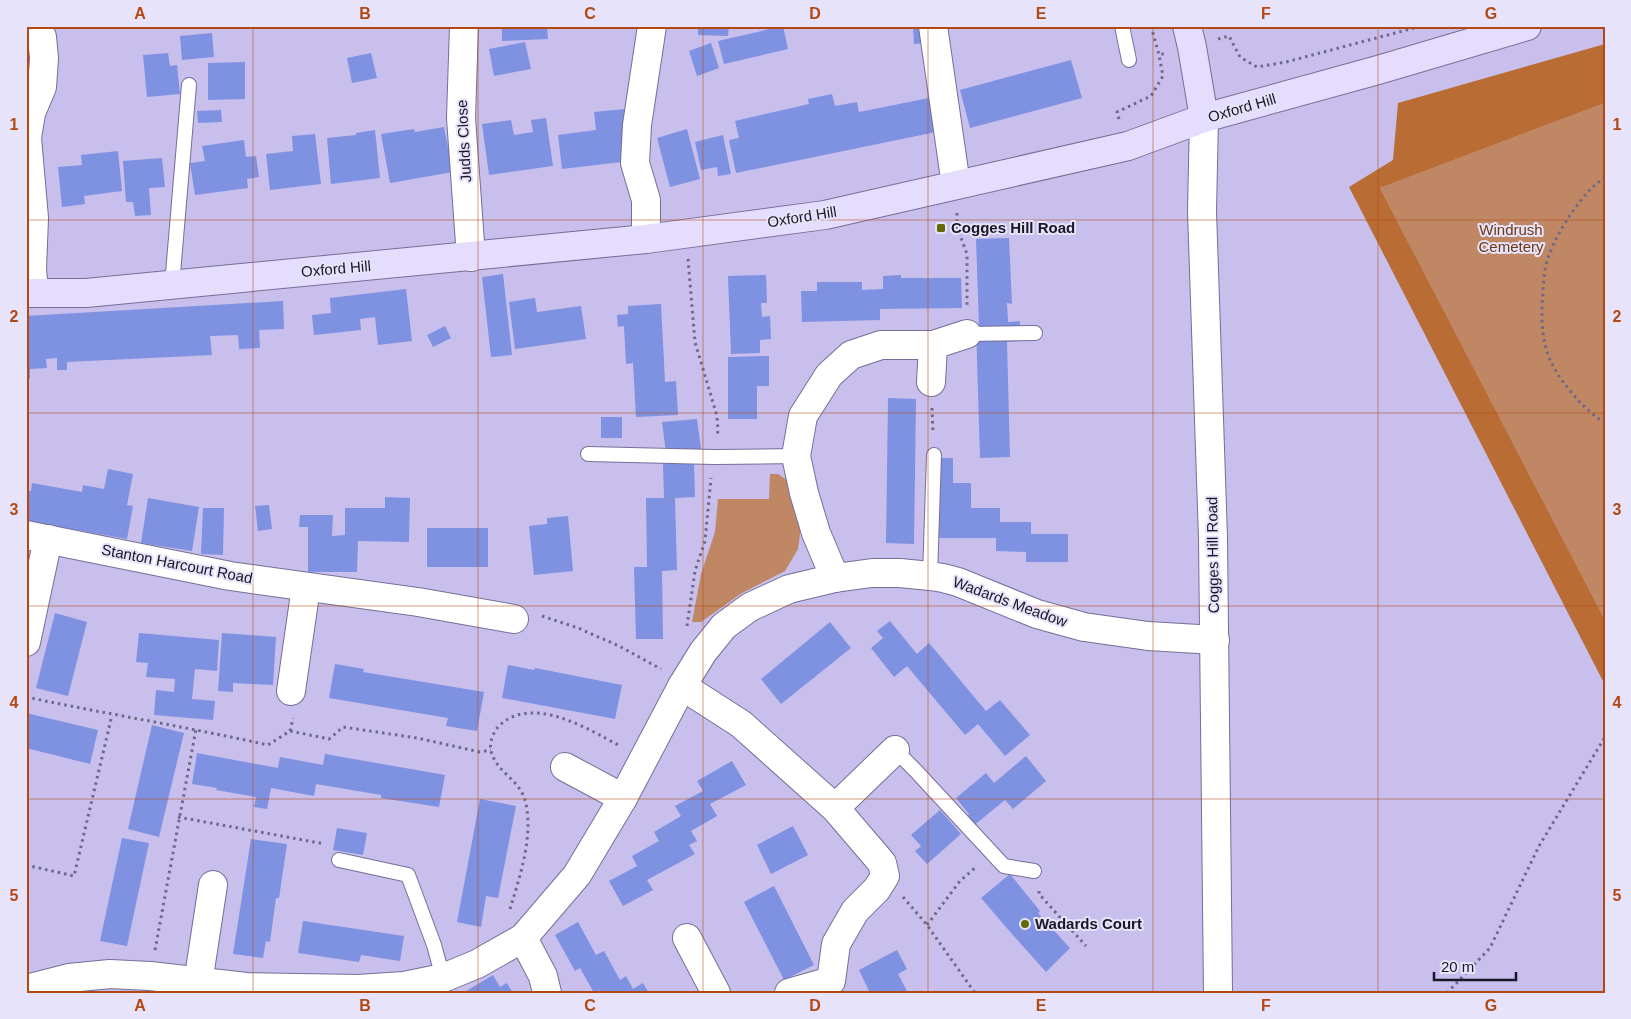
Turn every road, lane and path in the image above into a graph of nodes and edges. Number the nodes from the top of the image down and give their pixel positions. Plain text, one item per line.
1 (38, 26) edge
2 (464, 26) edge
3 (652, 26) edge
4 (933, 26) edge
5 (1122, 26) edge
6 (1421, 26) edge
7 (1527, 26) edge
8 (1190, 37) edge
9 (1159, 55) dead end
10 (1129, 60) dead end
11 (188, 85) dead end
12 (1204, 118) junction
13 (1128, 146) junction
14 (28, 154) edge
15 (1605, 177) edge
16 (956, 185) junction
17 (646, 239) junction
18 (471, 257) junction
19 (172, 285) junction
20 (30, 292) edge
21 (1035, 333) dead end
22 (967, 334) junction
23 (933, 345) junction
24 (931, 382) joint
25 (1605, 423) edge
26 (588, 454) dead end
27 (934, 455) joint
28 (796, 456) junction
29 (37, 537) edge
30 (930, 576) junction
31 (835, 578) junction
32 (306, 587) junction
33 (514, 619) joint
34 (1215, 640) junction
35 (26, 642) edge
36 (682, 686) junction
37 (291, 691) dead end
38 (26, 697) edge
39 (112, 715) junction
40 (196, 729) junction
41 (1604, 737) edge
42 (491, 750) junction
43 (895, 750) joint
44 (644, 759) junction
45 (565, 766) dead end
46 (623, 798) junction
47 (835, 808) junction
48 (178, 817) junction
49 (992, 854) junction
50 (339, 860) joint
51 (26, 865) edge
52 (1034, 871) joint
53 (885, 876) junction
54 (213, 885) dead end
55 (927, 925) junction
56 (524, 938) junction
57 (687, 938) dead end
58 (1086, 946) dead end
59 (150, 976) junction
60 (443, 978) junction
61 (198, 982) junction
62 (833, 987) edge
63 (26, 989) edge
64 (298, 991) edge
65 (547, 993) edge
66 (716, 993) edge
67 (789, 993) edge
68 (975, 993) edge
69 (1218, 993) edge
70 (1447, 993) edge

1 - 14 street
2 - 18 street, Judds Close
3 - 17 street
4 - 16 street
5 - 10 lane
6 - 8 path
7 - 12 main road, Oxford Hill
8 - 12 main road
9 - 13 path
11 - 19 lane
12 - 13 main road, Oxford Hill
12 - 34 street, Cogges Hill Road
13 - 16 main road, Oxford Hill
14 - 20 street
15 - 25 path
16 - 17 main road, Oxford Hill
16 - 22 path
17 - 18 main road, Oxford Hill
18 - 19 main road, Oxford Hill
19 - 20 main road, Oxford Hill
21 - 22 lane
22 - 23 street
23 - 24 street
23 - 28 street
24 - 27 path
26 - 28 lane
27 - 30 lane
28 - 31 street
29 - 32 street, Stanton Harcourt Road
29 - 35 street, Stanton Harcourt Road
30 - 31 street, Wadards Meadow
30 - 34 street, Wadards Meadow
31 - 36 street, Wadards Meadow
32 - 33 street, Stanton Harcourt Road
32 - 37 street
33 - 36 path
34 - 69 street, Cogges Hill Road
36 - 44 street, Wadards Meadow
36 - 47 street
38 - 39 path
39 - 40 path
39 - 51 path
40 - 42 path
40 - 48 path
41 - 70 path
42 - 44 path
42 - 56 path
43 - 47 street
43 - 49 lane
44 - 46 street, Wadards Meadow
45 - 46 street
46 - 56 street, Wadards Meadow
47 - 53 street
48 - 50 path
48 - 59 path
49 - 52 lane
49 - 55 path
50 - 60 lane
52 - 58 path
53 - 55 path
53 - 62 street
54 - 61 street
55 - 68 path
56 - 60 street, Wadards Meadow
56 - 65 street
57 - 66 street
59 - 61 street, Wadards Meadow
59 - 63 street, Wadards Meadow
60 - 64 street, Wadards Meadow
61 - 64 street, Wadards Meadow
62 - 67 street

